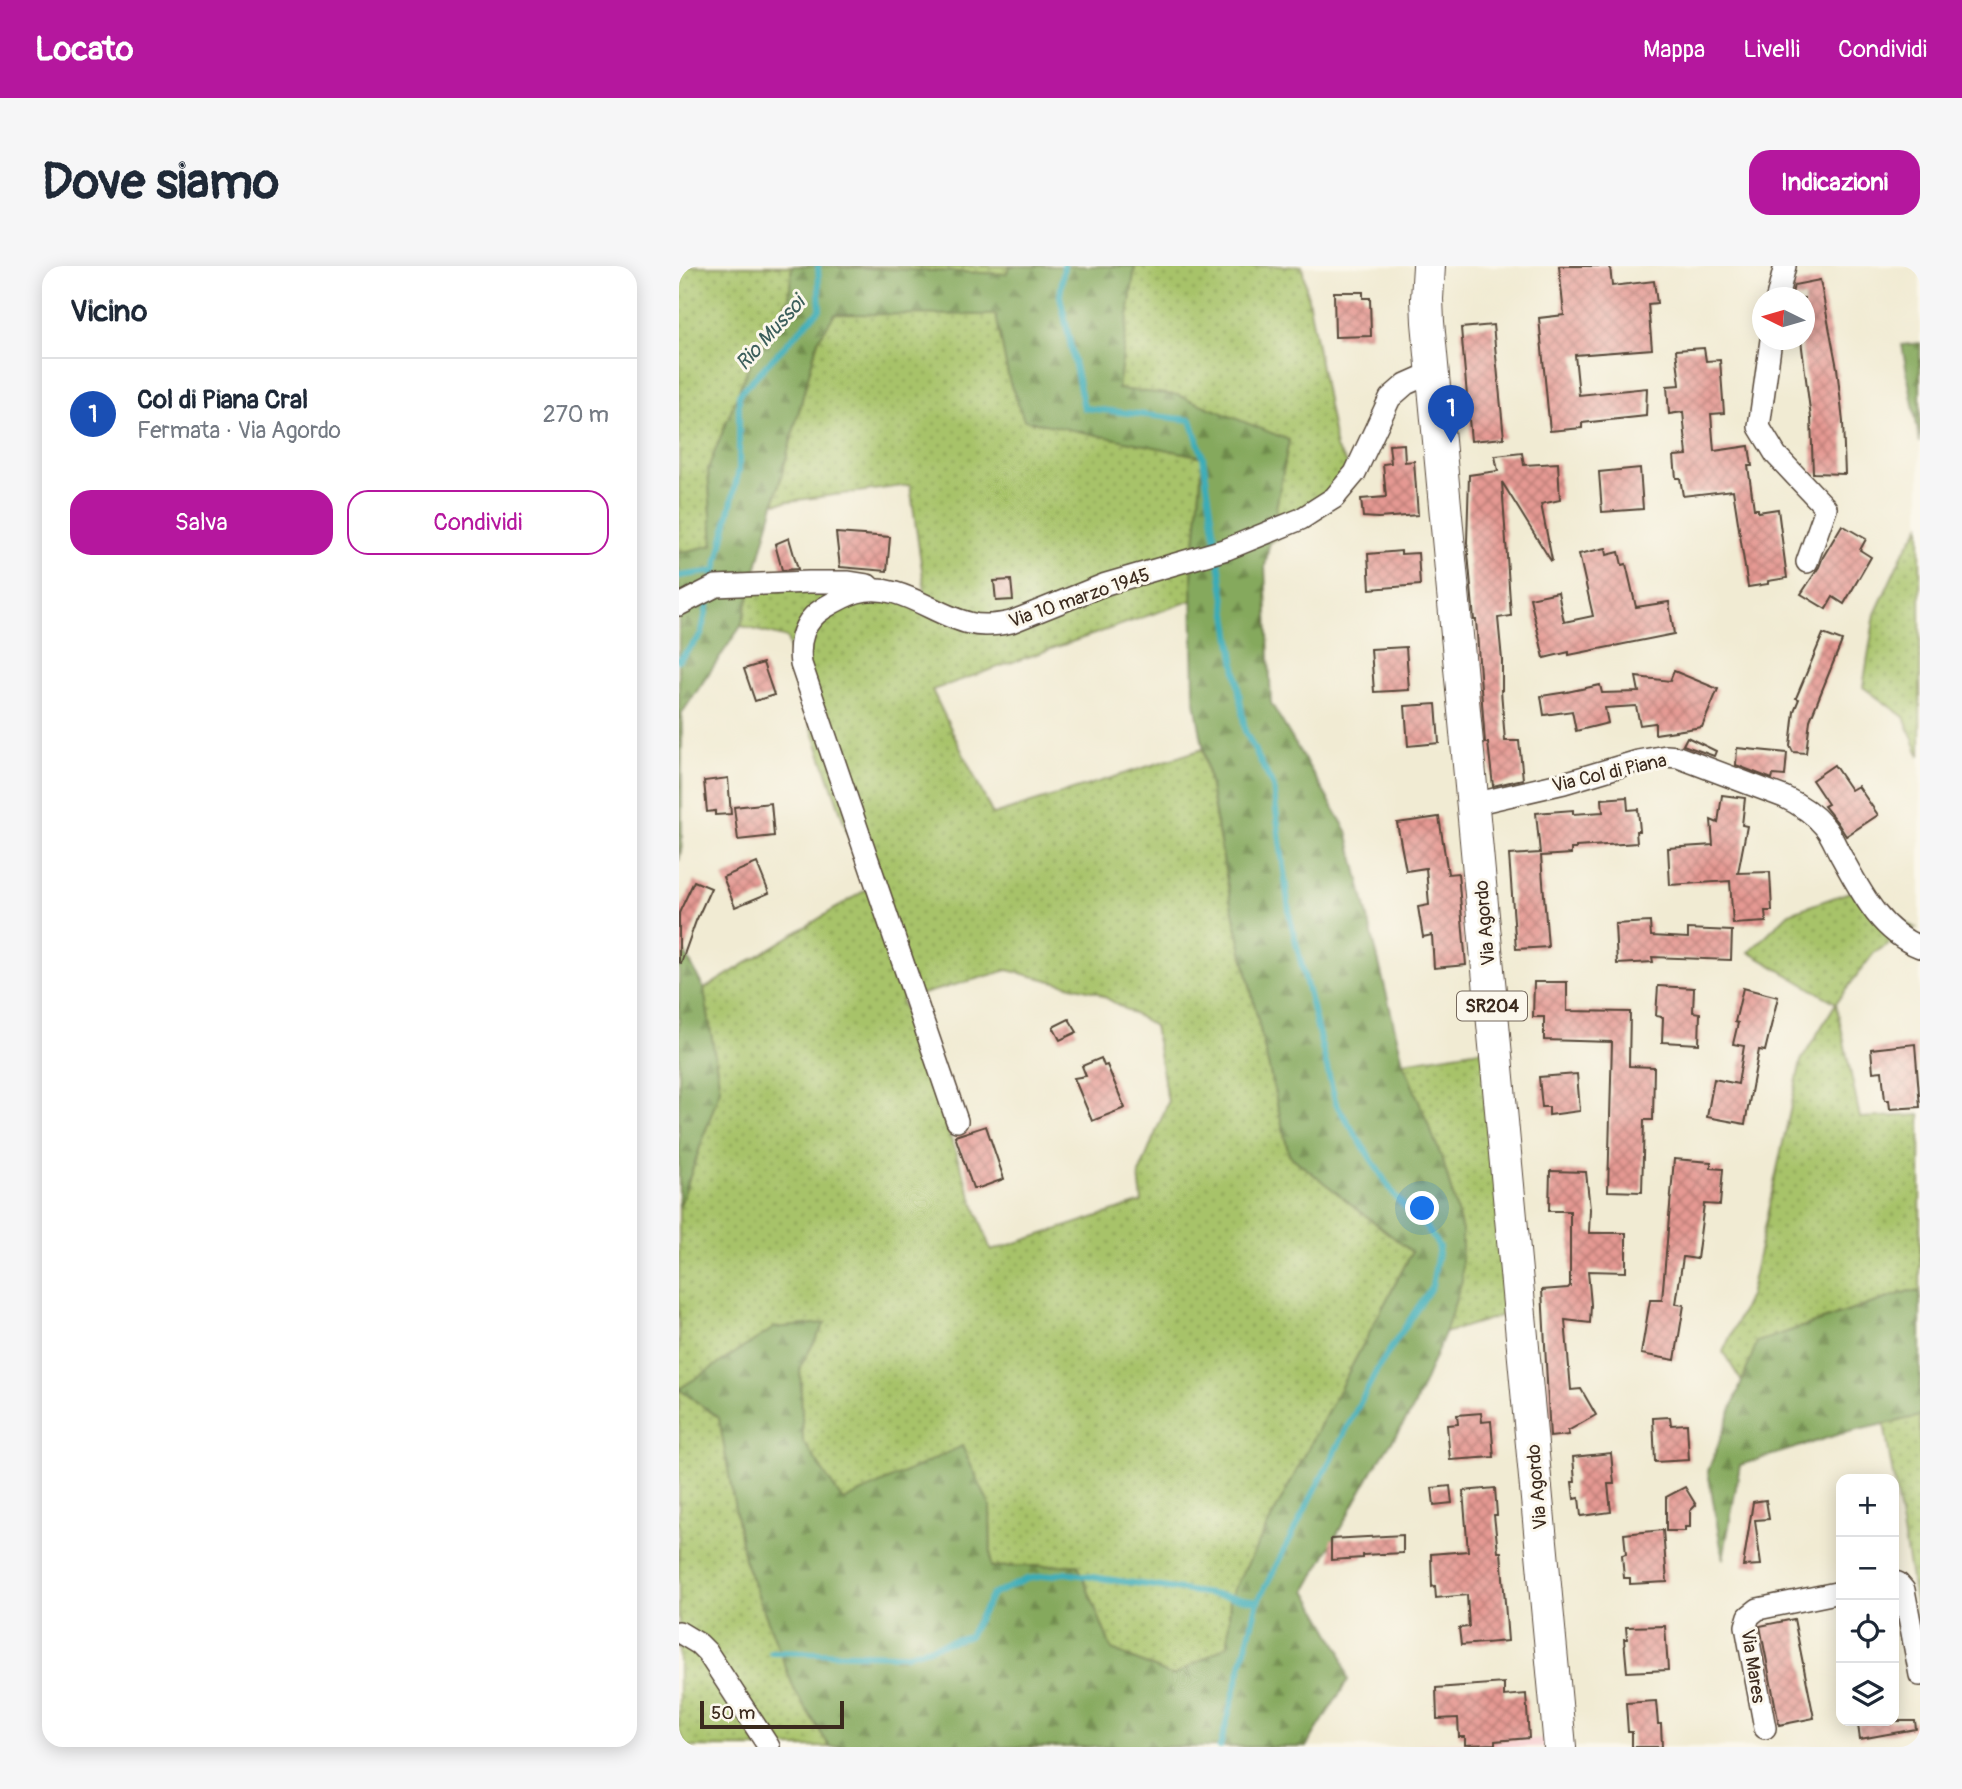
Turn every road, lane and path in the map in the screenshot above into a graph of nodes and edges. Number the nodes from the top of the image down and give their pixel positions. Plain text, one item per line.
1 (1429, 266) edge
2 (1785, 266) edge
3 (1780, 287) edge
4 (1770, 350) edge
5 (1433, 372) junction
6 (1807, 562) dead end
7 (883, 590) junction
8 (679, 606) edge
9 (1473, 804) junction
10 (1920, 947) edge
11 (957, 1121) dead end
12 (1899, 1584) edge
13 (1836, 1593) edge
14 (679, 1632) edge
15 (1920, 1675) edge
16 (1765, 1728) dead end
17 (769, 1747) edge
18 (1560, 1747) edge

1 - 5 main road, Via Agordo / SR204
2 - 3 street
4 - 6 street
5 - 7 street, Via 10 marzo 1945
5 - 9 main road, Via Agordo / SR204
7 - 8 street
7 - 11 street, Via 10 marzo 1945
9 - 10 street, Via Col di Piana
9 - 18 main road, Via Agordo / SR204
12 - 15 street
13 - 16 street, Via Mares
14 - 17 street

